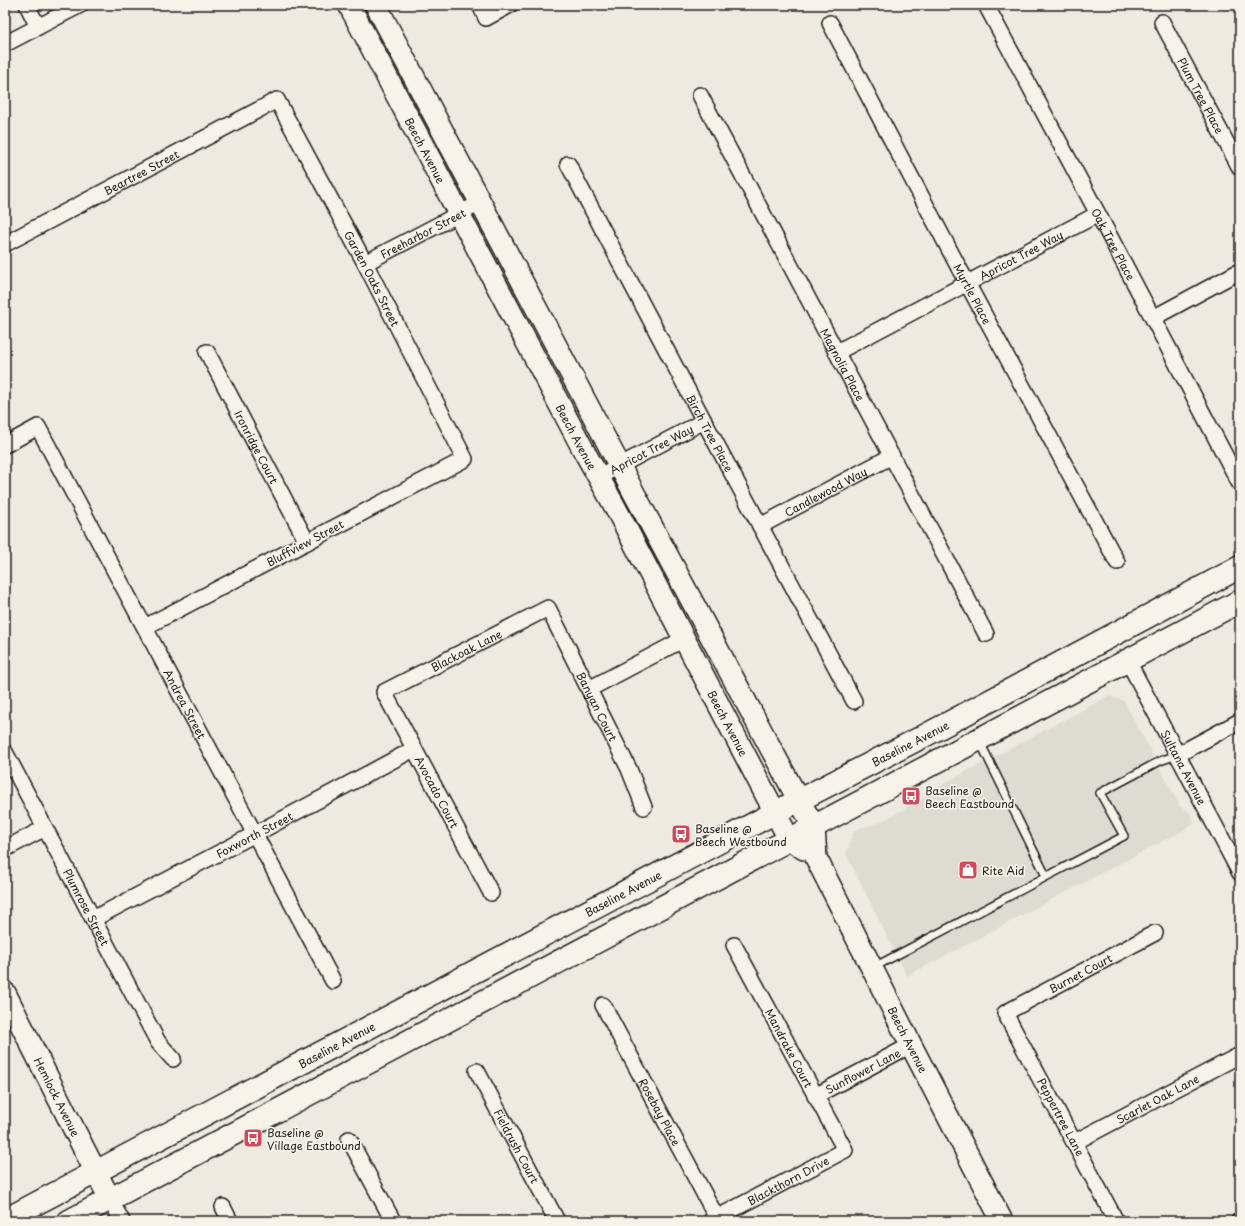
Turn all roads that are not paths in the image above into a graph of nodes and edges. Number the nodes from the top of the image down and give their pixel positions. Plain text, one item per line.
1 (26, 5) edge
2 (80, 5) edge
3 (349, 5) edge
4 (376, 5) edge
5 (510, 5) edge
6 (986, 5) edge
7 (483, 11) edge
8 (1162, 22) dead end
9 (830, 24) dead end
10 (38, 27) junction
11 (5, 44) edge
12 (700, 95) dead end
13 (278, 100) joint
14 (568, 164) dead end
15 (1240, 168) edge
16 (480, 203) junction
17 (460, 214) junction
18 (1098, 214) junction
19 (5, 244) edge
20 (365, 263) junction
21 (1240, 271) edge
22 (967, 284) junction
23 (1153, 318) junction
24 (207, 352) dead end
25 (837, 352) junction
26 (704, 421) junction
27 (5, 444) edge
28 (892, 456) junction
29 (465, 459) joint
30 (620, 466) junction
31 (598, 477) junction
32 (1240, 484) edge
33 (760, 526) junction
34 (307, 542) junction
35 (1117, 562) dead end
36 (1240, 567) edge
37 (1240, 601) edge
38 (548, 608) joint
39 (145, 627) junction
40 (986, 634) dead end
41 (684, 639) junction
42 (1128, 661) junction
43 (589, 689) junction
44 (384, 692) joint
45 (854, 701) dead end
46 (1240, 721) edge
47 (978, 739) junction
48 (414, 750) junction
49 (5, 752) edge
50 (1177, 754) junction
51 (799, 801) junction
52 (644, 807) dead end
53 (776, 812) junction
54 (814, 826) junction
55 (45, 828) junction
56 (255, 834) junction
57 (789, 840) junction
58 (5, 848) edge
59 (816, 858) junction
60 (1240, 873) edge
61 (1046, 876) junction
62 (491, 893) dead end
63 (93, 918) junction
64 (1154, 933) dead end
65 (734, 945) dead end
66 (872, 968) junction
67 (333, 981) dead end
68 (7, 1000) edge
69 (603, 1005) dead end
70 (1005, 1013) joint
71 (911, 1045) junction
72 (1240, 1054) edge
73 (173, 1059) dead end
74 (477, 1072) dead end
75 (815, 1096) junction
76 (349, 1139) dead end
77 (1075, 1142) junction
78 (845, 1150) joint
79 (96, 1172) junction
80 (110, 1199) junction
81 (223, 1208) dead end
82 (714, 1219) edge
83 (5, 1220) edge
84 (69, 1221) edge
85 (122, 1221) edge
86 (230, 1221) edge
87 (393, 1221) edge
88 (557, 1221) edge
89 (1002, 1221) edge
90 (1116, 1221) edge

1 - 10 street
2 - 10 street
3 - 17 main road, Beech Avenue
4 - 16 main road, Beech Avenue
5 - 7 street
6 - 18 street, Oak Tree Place
8 - 15 street, Plum Tree Place
9 - 22 street, Myrtle Place
10 - 11 street
12 - 25 street, Magnolia Place
13 - 19 street, Beartree Street
13 - 20 street, Garden Oaks Street
14 - 26 street, Birch Tree Place
16 - 17 street, Freeharbor Street
16 - 30 main road, Beech Avenue
17 - 20 street, Freeharbor Street
17 - 31 main road, Beech Avenue
18 - 22 street, Apricot Tree Way
18 - 23 street, Oak Tree Place
20 - 29 street, Garden Oaks Street
21 - 23 street
22 - 25 street, Apricot Tree Way
22 - 35 street, Myrtle Place
23 - 32 street, Oak Tree Place
24 - 34 street, Ironridge Court
25 - 28 street, Magnolia Place
26 - 30 street, Apricot Tree Way
26 - 33 street, Birch Tree Place
27 - 39 street, Andrea Street
28 - 33 street, Candlewood Way
28 - 40 street, Magnolia Place
29 - 34 street, Bluffview Street
30 - 31 street, Apricot Tree Way
30 - 51 main road, Beech Avenue
31 - 41 main road, Beech Avenue
33 - 45 street, Birch Tree Place
34 - 39 street, Bluffview Street
36 - 51 main road, Baseline Avenue
37 - 42 main road
38 - 43 street, Banyan Court
38 - 44 street, Blackoak Lane
39 - 56 street, Andrea Street
41 - 43 street
41 - 53 main road, Beech Avenue
42 - 47 main road
42 - 50 street, Sultana Avenue
43 - 52 street, Banyan Court
44 - 48 street, Avocado Court
46 - 50 street
47 - 54 main road
47 - 61 lane
48 - 56 street, Foxworth Street
48 - 62 street, Avocado Court
49 - 55 street, Plumrose Street
50 - 60 street, Sultana Avenue
50 - 61 lane
51 - 53 main road, Baseline Avenue
51 - 54 main road, Beech Avenue
53 - 57 main road, Beech Avenue
53 - 79 main road, Baseline Avenue
54 - 57 main road
54 - 59 main road, Beech Avenue
55 - 58 street
55 - 63 street, Plumrose Street
56 - 63 street, Foxworth Street
56 - 67 street, Andrea Street
57 - 59 main road, Beech Avenue
57 - 80 main road
59 - 66 main road, Beech Avenue
61 - 66 lane
63 - 73 street, Plumrose Street
64 - 70 street, Burnet Court
65 - 75 street, Mandrake Court
66 - 71 main road, Beech Avenue
68 - 79 main road, Hemlock Avenue
69 - 82 street, Rosebay Place
70 - 77 street, Peppertree Lane
71 - 75 street, Sunflower Lane
71 - 89 main road, Beech Avenue
72 - 77 street, Scarlet Oak Lane
74 - 88 street, Fieldrush Court
75 - 78 street, Mandrake Court
76 - 87 street
77 - 90 street, Peppertree Lane
78 - 82 street, Blackthorn Drive
79 - 80 main road, Hemlock Avenue
79 - 83 main road, Baseline Avenue
80 - 84 main road
80 - 85 street
81 - 86 street

